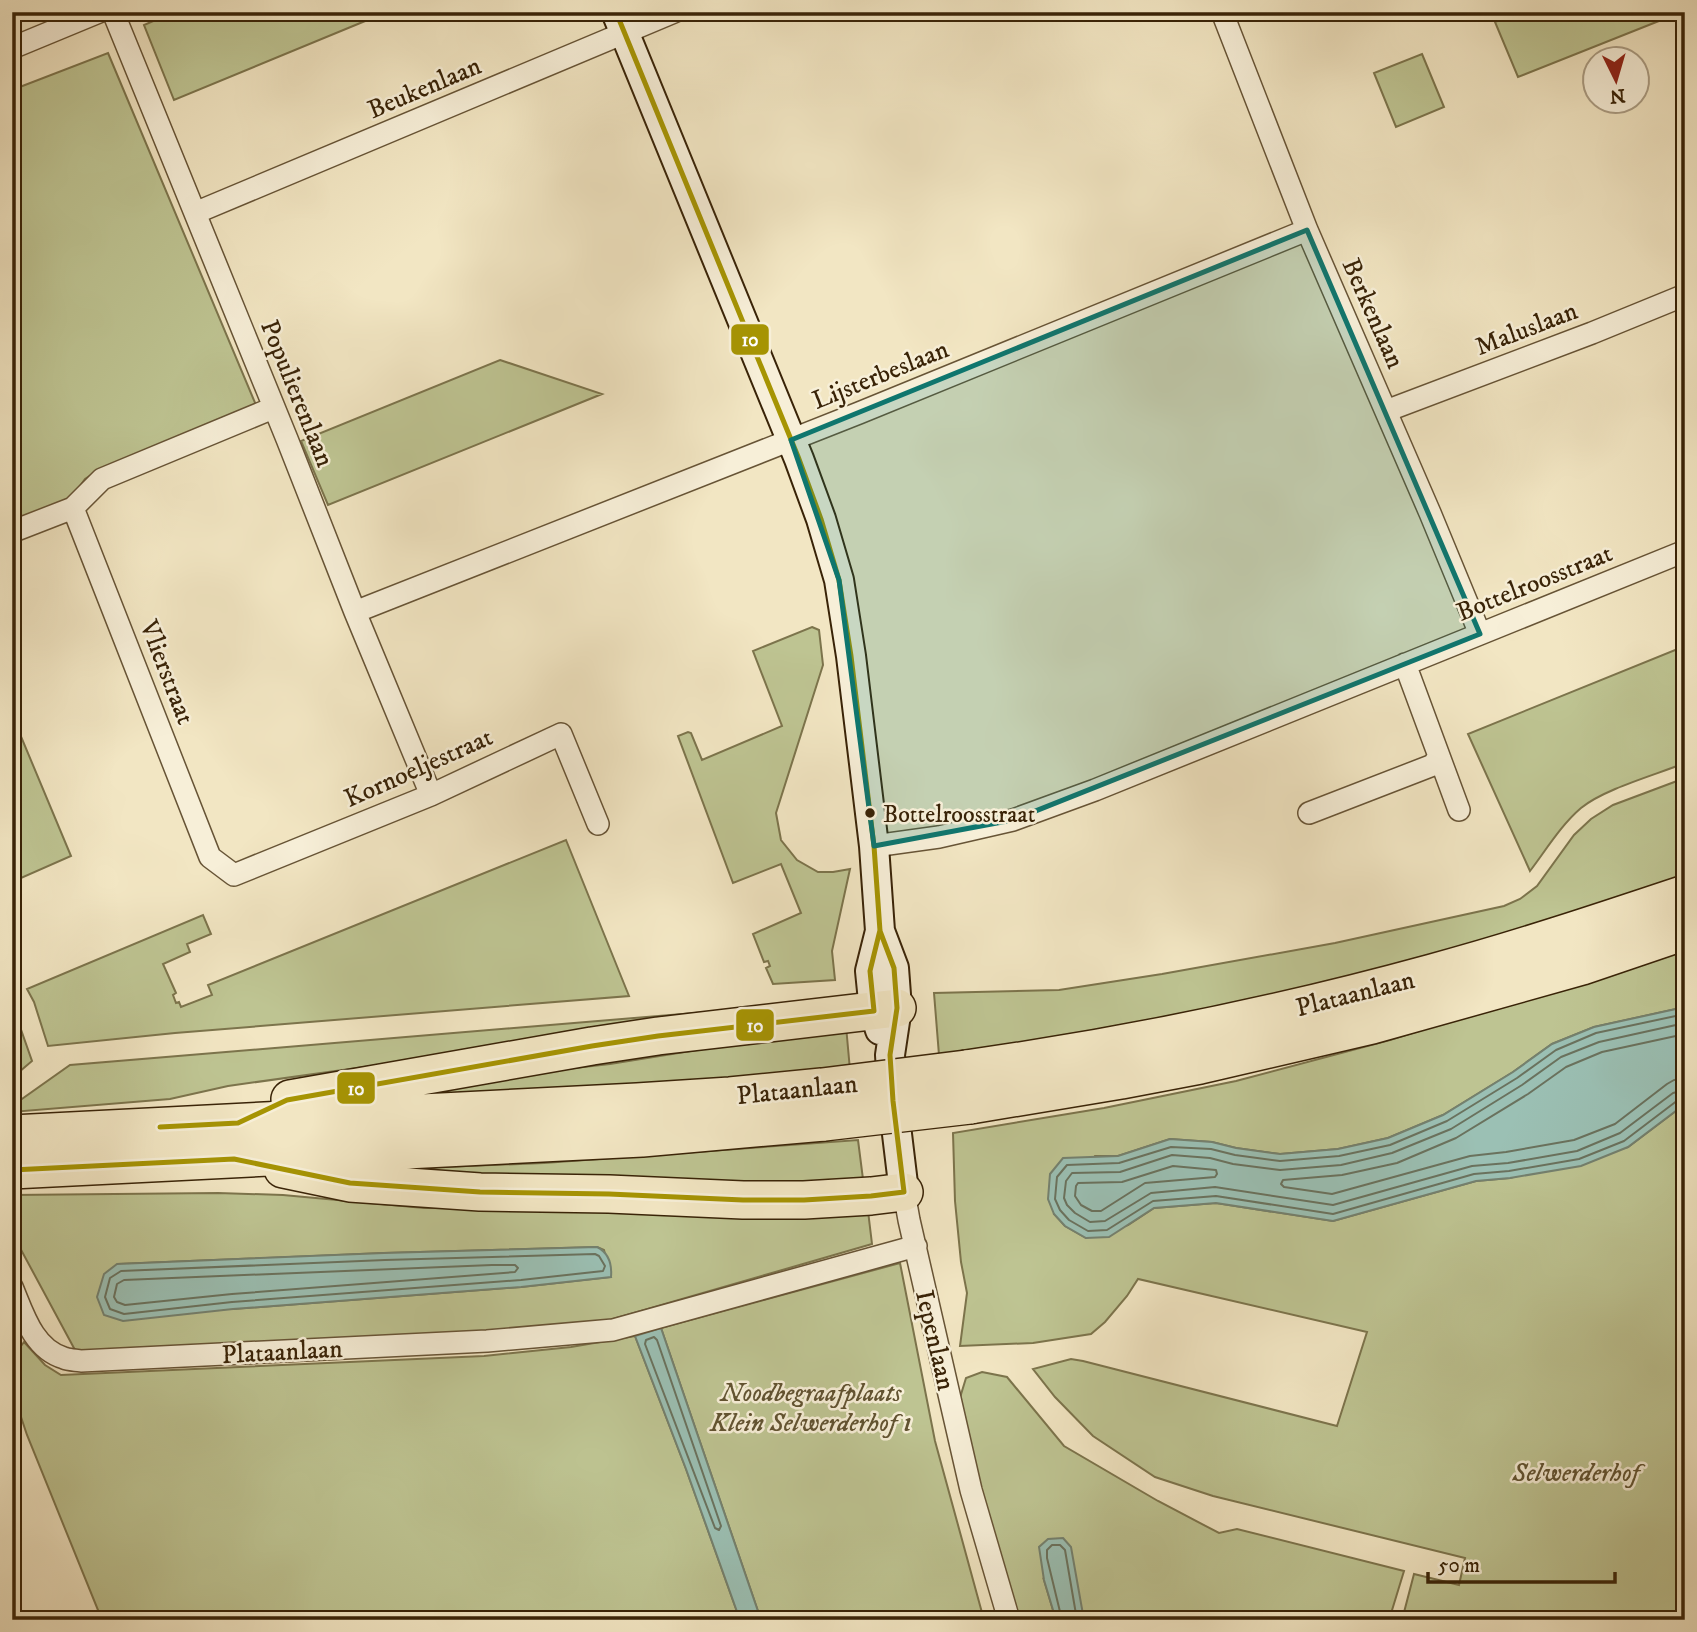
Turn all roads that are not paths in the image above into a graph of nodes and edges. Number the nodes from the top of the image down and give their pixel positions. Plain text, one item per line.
1 (99, 12) edge
2 (113, 12) edge
3 (674, 12) edge
4 (1222, 12) edge
5 (621, 22) edge
6 (12, 48) edge
7 (195, 213) junction
8 (1307, 230) junction
9 (1685, 295) edge
10 (273, 408) junction
11 (1386, 411) junction
12 (791, 440) junction
13 (73, 508) junction
14 (19, 529) dead end
15 (1685, 551) edge
16 (355, 612) junction
17 (1480, 634) junction
18 (1405, 664) junction
19 (1439, 756) junction
20 (431, 796) junction
21 (1460, 810) dead end
22 (1309, 813) dead end
23 (598, 824) dead end
24 (874, 846) junction
25 (210, 857) joint
26 (1685, 894) edge
27 (1685, 931) edge
28 (885, 1009) junction
29 (968, 1087) junction
30 (823, 1105) junction
31 (238, 1123) junction
32 (12, 1134) edge
33 (234, 1158) junction
34 (12, 1170) edge
35 (904, 1192) junction
36 (916, 1246) junction
37 (12, 1287) edge
38 (1009, 1620) edge

1 - 6 street
2 - 7 street, Populierenlaan
3 - 5 street, Beukenlaan
4 - 8 street, Berkenlaan
5 - 7 street, Beukenlaan
5 - 12 street, Iepenlaan
7 - 10 street, Populierenlaan
8 - 11 street, Berkenlaan
8 - 12 street, Lijsterbeslaan
9 - 11 street, Maluslaan
10 - 13 street
10 - 16 street, Populierenlaan
11 - 17 street, Berkenlaan
12 - 16 street, Lijsterbeslaan
12 - 24 street, Iepenlaan
13 - 14 street
13 - 25 street, Vlierstraat
15 - 17 street, Bottelroosstraat
16 - 20 street, Populierenlaan
17 - 18 street, Bottelroosstraat
18 - 19 street
18 - 24 street, Bottelroosstraat
19 - 21 street
19 - 22 street
20 - 23 street, Kornoeljestraat
20 - 25 street, Kornoeljestraat
24 - 28 street, Iepenlaan
26 - 29 highway, Plataanlaan
27 - 29 highway, Plataanlaan
28 - 31 highway
28 - 35 street, Iepenlaan
29 - 30 highway, Plataanlaan, bridge
30 - 31 highway, Plataanlaan
30 - 33 highway, Plataanlaan
31 - 32 highway, Plataanlaan
33 - 34 highway, Plataanlaan
33 - 35 highway
35 - 36 street, Iepenlaan
36 - 37 street, Plataanlaan
36 - 38 street, Iepenlaan

